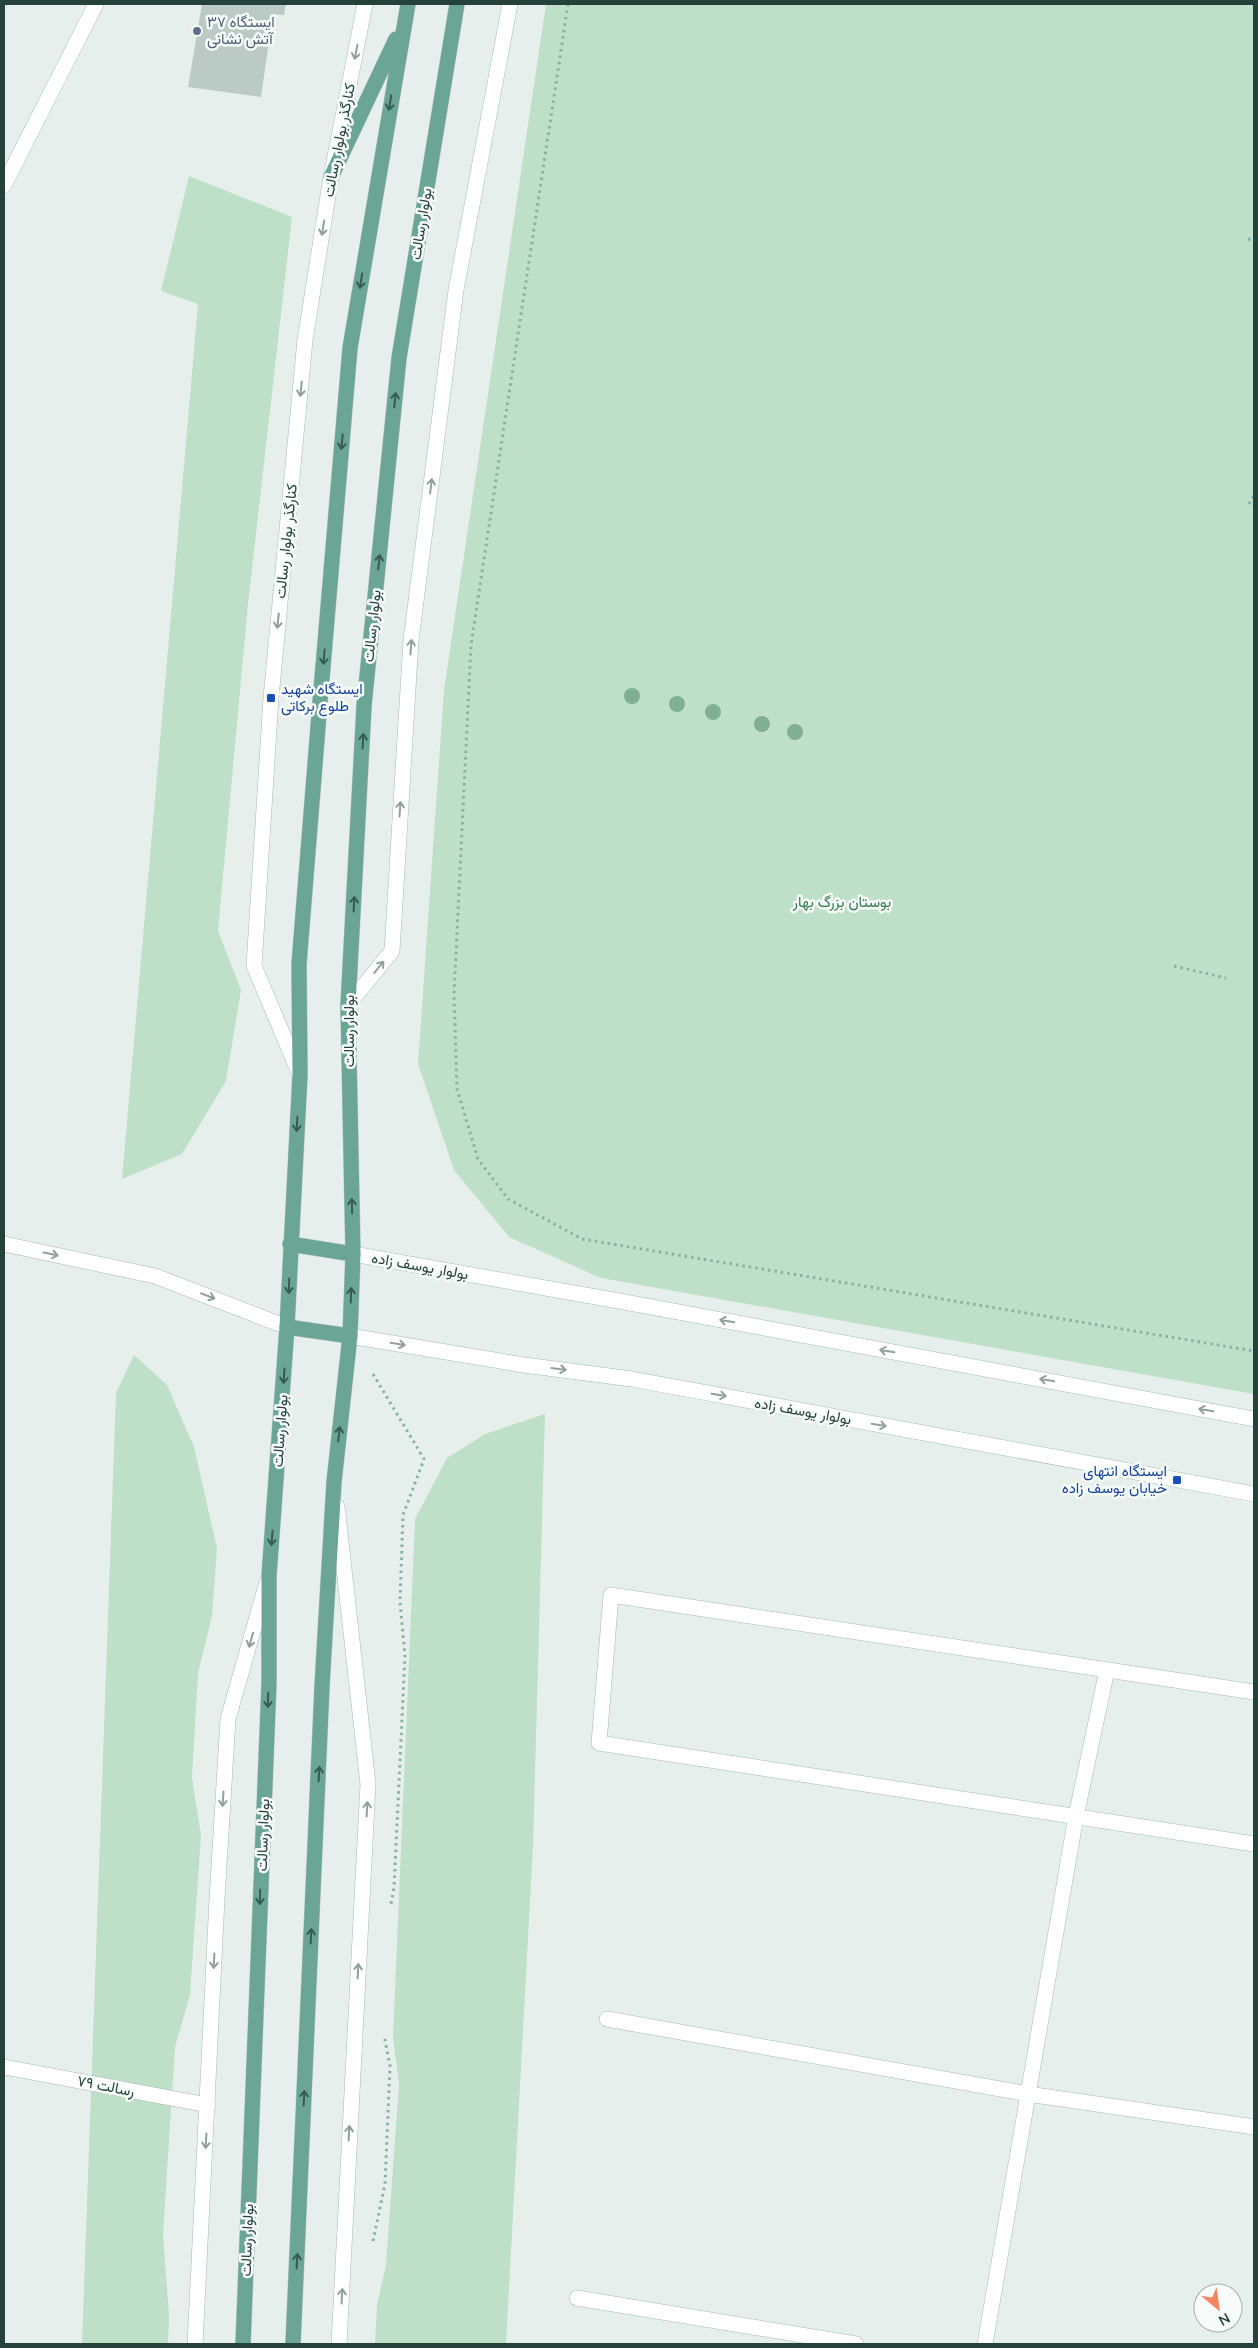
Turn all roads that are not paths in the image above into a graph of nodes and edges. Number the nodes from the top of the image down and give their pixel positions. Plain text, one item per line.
1 (96, 4) edge
2 (365, 4) edge
3 (408, 4) edge
4 (458, 4) edge
5 (510, 4) edge
6 (404, 22) junction
7 (331, 177) junction
8 (5, 179) edge
9 (348, 1005) junction
10 (300, 1075) junction
11 (4, 1244) edge
12 (290, 1244) junction
13 (353, 1254) junction
14 (287, 1327) junction
15 (350, 1336) junction
16 (1254, 1419) edge
17 (334, 1482) junction
18 (1254, 1494) edge
19 (269, 1576) junction
20 (1107, 1670) junction
21 (1254, 1692) edge
22 (1076, 1816) junction
23 (1254, 1844) edge
24 (607, 2019) dead end
25 (4, 2067) edge
26 (1028, 2094) junction
27 (208, 2105) junction
28 (1254, 2127) edge
29 (577, 2298) dead end
30 (196, 2344) edge
31 (243, 2344) edge
32 (293, 2344) edge
33 (339, 2344) edge
34 (856, 2344) edge
35 (985, 2344) edge

1 - 8 street
2 -> 7 street, کنارگذر بولوار رسالت
3 - 6 main road
9 -> 4 main road, بولوار رسالت
9 -> 5 street
6 - 7 main road
6 -> 10 main road
7 -> 10 street, کنارگذر بولوار رسالت
13 -> 9 main road, بولوار رسالت
10 -> 12 main road
11 -> 14 street
12 - 13 main road
12 -> 14 main road, بولوار رسالت
15 -> 13 main road, بولوار رسالت
16 -> 13 street, بولوار یوسف زاده
14 - 15 main road
14 -> 19 main road, بولوار رسالت
17 -> 15 main road
15 -> 18 street, بولوار یوسف زاده
32 -> 17 main road
33 -> 17 street
19 -> 27 street
19 -> 31 main road, بولوار رسالت
20 - 21 street
20 - 22 street
20 - 22 street
22 - 23 street
22 - 26 street
24 - 26 street
25 - 27 street, رسالت ۷۹
26 - 28 street
26 - 35 street
27 -> 30 street
29 - 34 street

